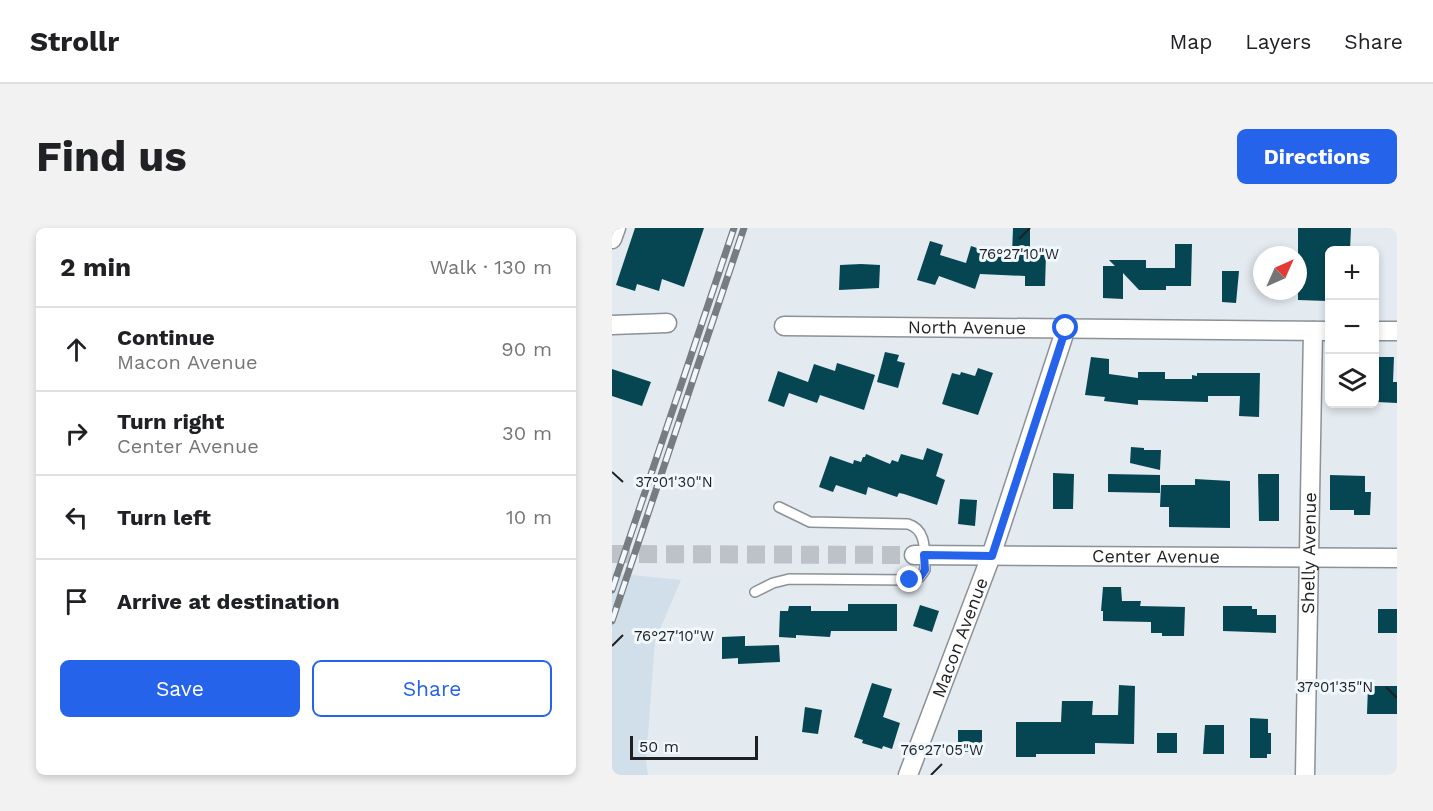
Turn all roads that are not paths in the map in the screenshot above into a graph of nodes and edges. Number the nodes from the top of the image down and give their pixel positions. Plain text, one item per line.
1 (616, 228) edge
2 (612, 239) edge
3 (667, 323) dead end
4 (612, 325) edge
5 (784, 326) dead end
6 (1066, 328) junction
7 (1321, 331) edge
8 (1379, 331) edge
9 (1397, 331) edge
10 (779, 507) dead end
11 (919, 555) junction
12 (992, 556) junction
13 (1309, 558) junction
14 (1397, 558) edge
15 (755, 592) dead end
16 (908, 775) edge
17 (1305, 775) edge

1 - 2 street
3 - 4 street
5 - 6 street, North Avenue
6 - 7 street, North Avenue
6 - 12 street, Macon Avenue
7 - 13 street, Shelly Avenue
8 - 9 street
10 - 11 lane
11 - 12 street, Center Avenue
11 - 15 lane
12 - 13 street, Center Avenue
12 - 16 street, Macon Avenue
13 - 14 street, Center Avenue
13 - 17 street, Shelly Avenue

